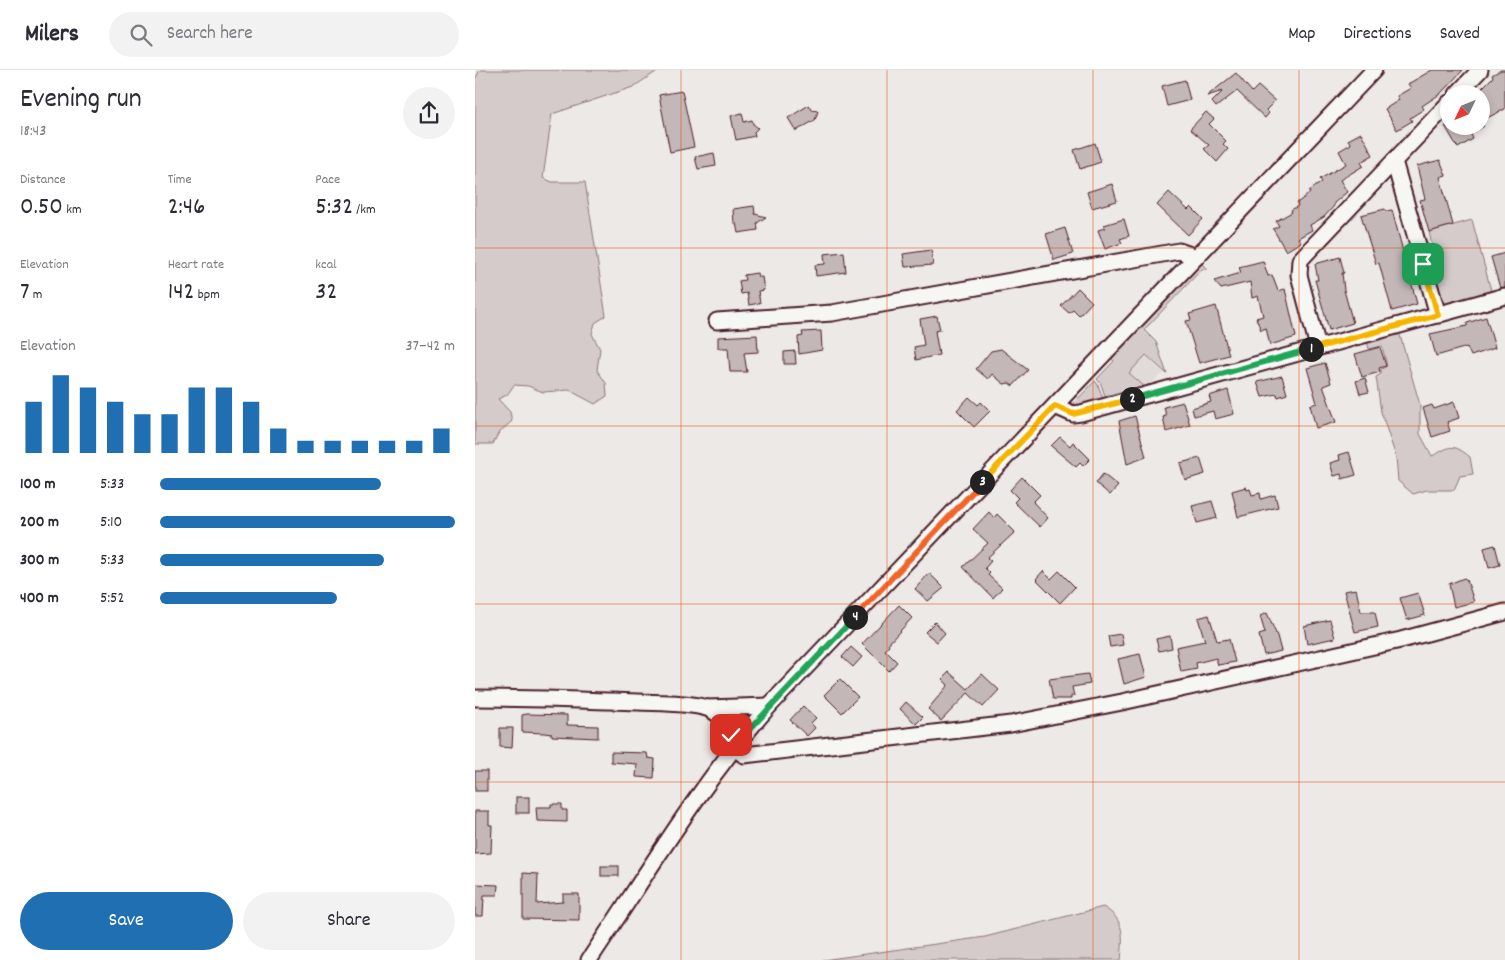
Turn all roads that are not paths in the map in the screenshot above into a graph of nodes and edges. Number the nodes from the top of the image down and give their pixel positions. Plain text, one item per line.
1 (1374, 70) edge
2 (1480, 70) edge
3 (1466, 85) edge
4 (1440, 112) edge
5 (1394, 160) junction
6 (1196, 258) junction
7 (1505, 296) edge
8 (1438, 315) junction
9 (717, 321) dead end
10 (1317, 347) junction
11 (1055, 406) junction
12 (1505, 612) edge
13 (475, 698) edge
14 (769, 706) junction
15 (707, 708) junction
16 (733, 747) junction
17 (589, 960) edge

1 - 6 street
2 - 3 street
4 - 5 street
5 - 8 street
5 - 10 street
6 - 9 street
6 - 11 street
7 - 8 street
8 - 10 street
10 - 11 street
11 - 14 street
12 - 16 street
13 - 15 street
14 - 15 street
14 - 16 street
15 - 16 street
16 - 17 street

